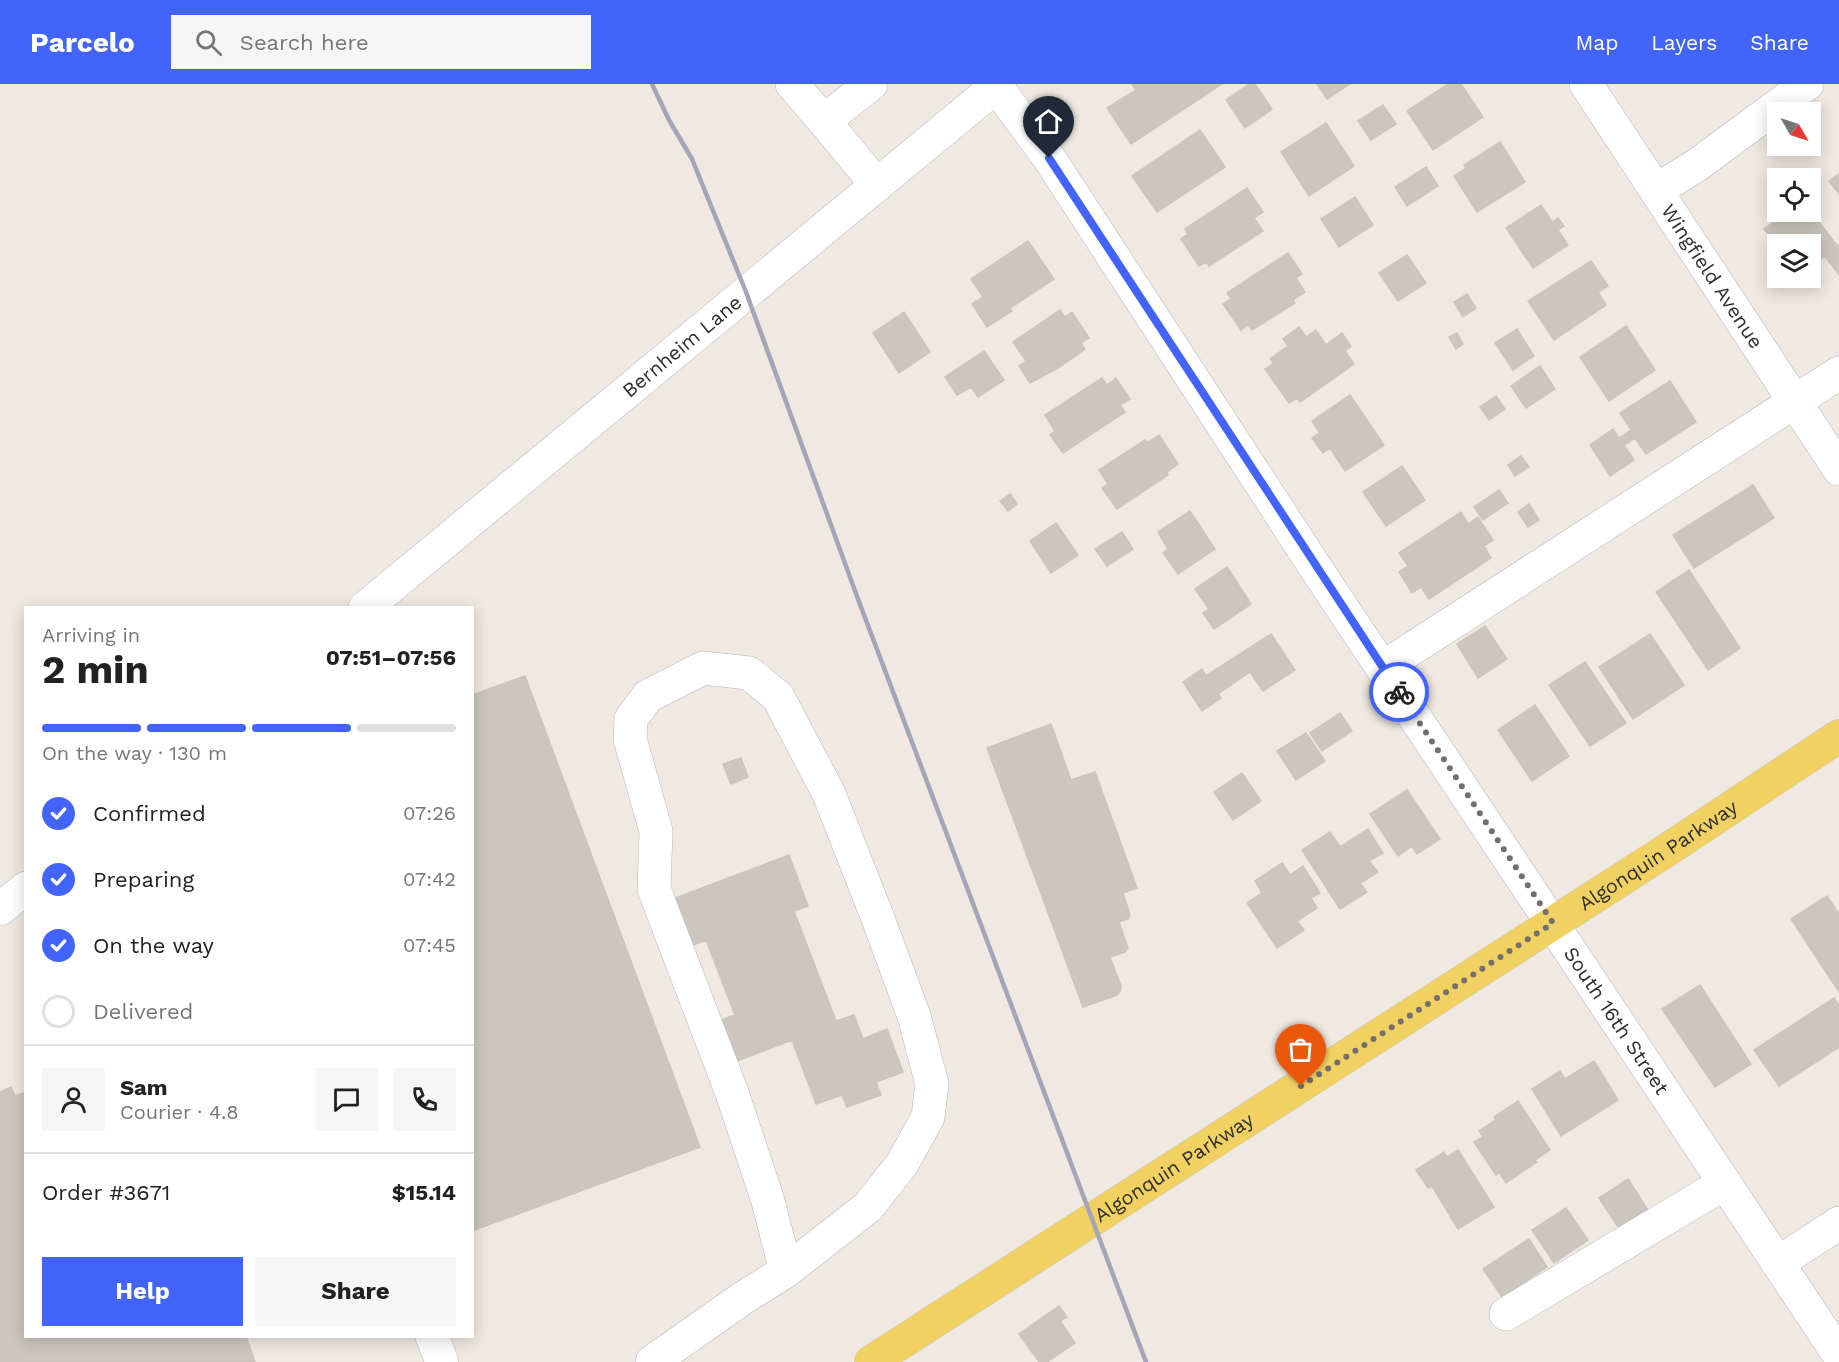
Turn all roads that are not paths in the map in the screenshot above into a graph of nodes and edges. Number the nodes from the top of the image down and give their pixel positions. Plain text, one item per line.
1 (792, 84) edge
2 (871, 84) edge
3 (1586, 84) edge
4 (1807, 84) edge
5 (998, 85) edge
6 (824, 121) junction
7 (877, 184) junction
8 (1657, 190) junction
9 (1839, 374) edge
10 (1796, 402) junction
11 (1839, 468) edge
12 (367, 606) edge
13 (1382, 668) junction
14 (1839, 736) edge
15 (24, 890) edge
16 (0, 909) edge
17 (1553, 923) junction
18 (1725, 1183) junction
19 (1839, 1223) edge
20 (1778, 1263) junction
21 (786, 1270) junction
22 (1506, 1314) dead end
23 (433, 1338) edge
24 (1839, 1354) edge
25 (442, 1362) edge
26 (652, 1362) edge
27 (871, 1362) edge

1 - 6 street
2 - 6 street
3 - 8 street, Wingfield Avenue
4 - 8 street
5 - 7 street, Bernheim Lane
5 - 13 street, South 16th Street
6 - 7 street
7 - 12 street, Bernheim Lane
8 - 10 street, Wingfield Avenue
9 - 10 street
10 - 11 street, Wingfield Avenue
10 - 13 street
13 - 17 street, South 16th Street
14 - 17 main road, Algonquin Parkway
15 - 16 street
17 - 18 street, South 16th Street
17 - 27 main road, Algonquin Parkway
18 - 20 street, South 16th Street
18 - 22 street
19 - 20 street
20 - 24 street, South 16th Street
21 - 21 street
21 - 26 street
23 - 25 street

